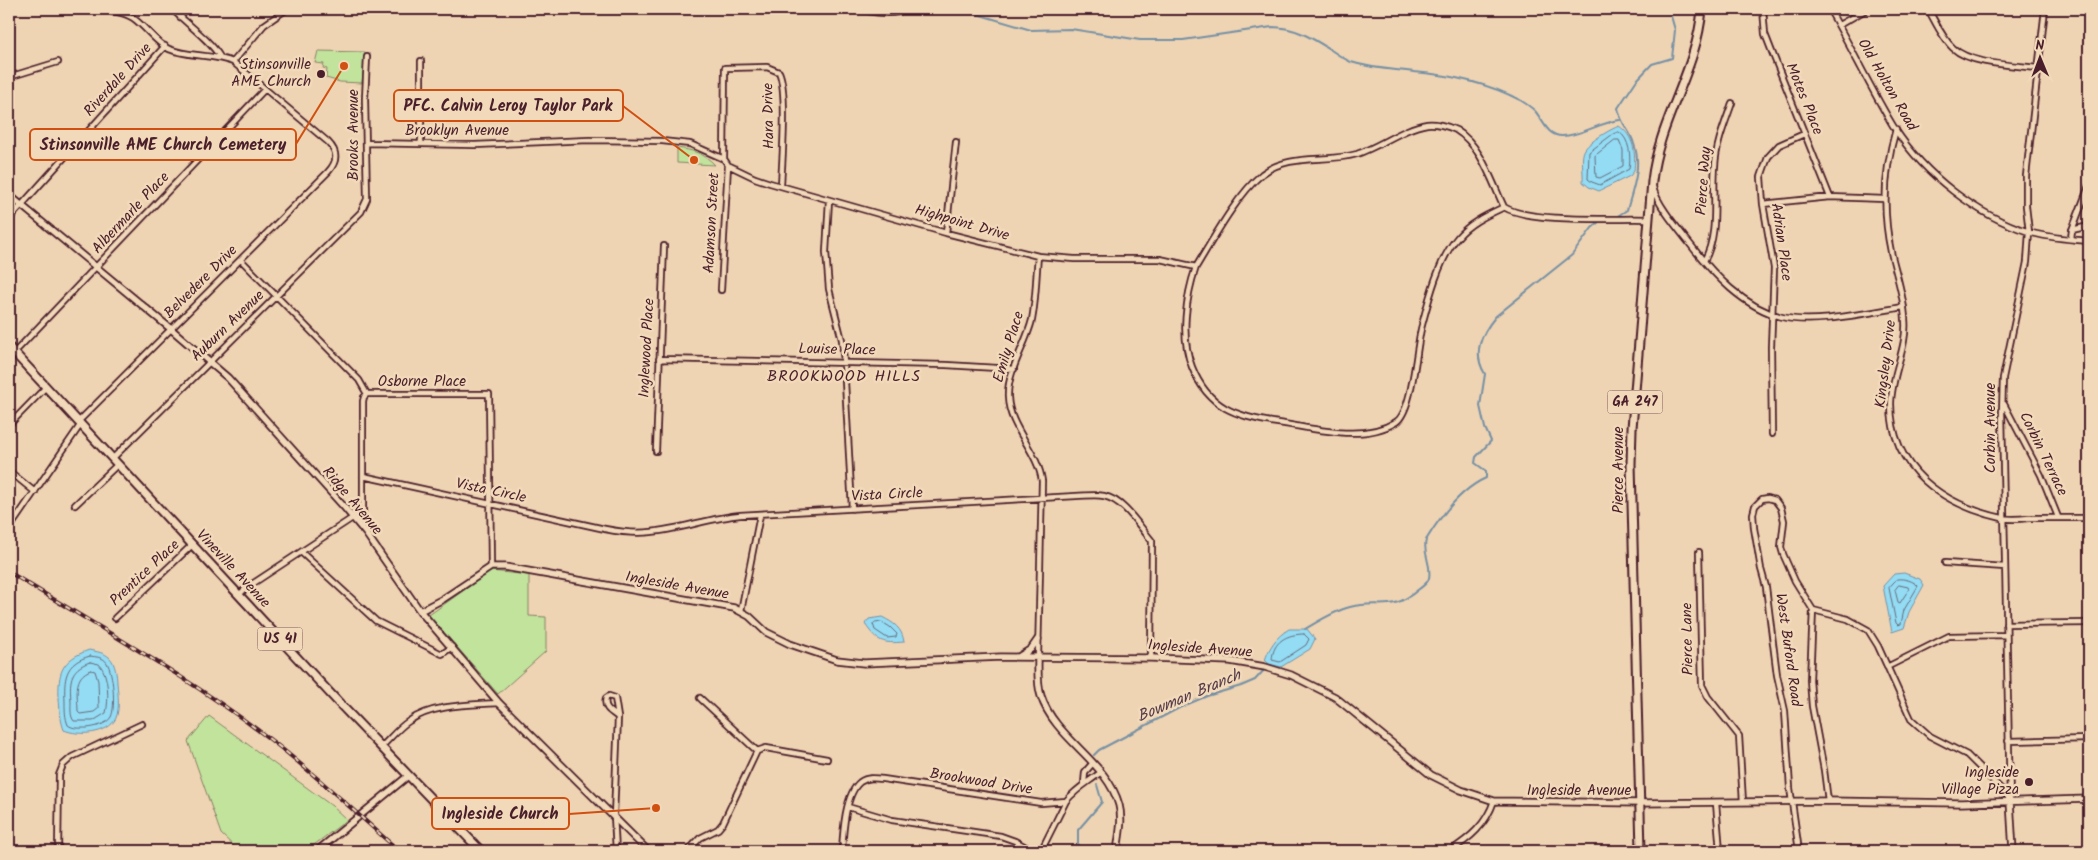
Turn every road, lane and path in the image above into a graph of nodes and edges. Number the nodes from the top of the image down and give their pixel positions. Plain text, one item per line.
1 (84, 9) edge
2 (172, 9) edge
3 (187, 9) edge
4 (288, 9) edge
5 (853, 9) edge
6 (906, 9) edge
7 (1702, 9) edge
8 (1762, 9) edge
9 (1829, 9) edge
10 (1867, 9) edge
11 (1928, 9) edge
12 (2045, 9) edge
13 (180, 17) junction
14 (1839, 25) junction
15 (165, 46) junction
16 (220, 57) junction
17 (367, 57) dead end
18 (421, 61) dead end
19 (58, 62) dead end
20 (233, 62) junction
21 (2038, 68) junction
22 (9, 77) edge
23 (264, 89) junction
24 (724, 100) joint
25 (1732, 103) dead end
26 (1896, 129) junction
27 (1804, 134) junction
28 (956, 142) dead end
29 (366, 143) junction
30 (421, 144) junction
31 (724, 159) junction
32 (728, 165) junction
33 (1652, 181) junction
34 (781, 186) junction
35 (2089, 186) edge
36 (9, 195) edge
37 (1830, 197) junction
38 (1885, 199) junction
39 (829, 200) junction
40 (1763, 204) junction
41 (21, 205) junction
42 (1504, 207) junction
43 (361, 212) joint
44 (1649, 219) junction
45 (9, 220) edge
46 (2089, 226) edge
47 (2072, 230) junction
48 (2029, 232) junction
49 (946, 233) junction
50 (2071, 239) junction
51 (2089, 240) edge
52 (664, 246) dead end
53 (1038, 256) junction
54 (240, 260) junction
55 (1704, 261) junction
56 (97, 267) junction
57 (1196, 267) junction
58 (721, 290) dead end
59 (276, 296) junction
60 (1904, 307) junction
61 (1774, 314) junction
62 (171, 329) junction
63 (9, 347) edge
64 (14, 353) junction
65 (659, 359) junction
66 (210, 361) junction
67 (844, 363) junction
68 (1014, 369) junction
69 (46, 387) junction
70 (368, 394) junction
71 (2003, 403) junction
72 (80, 423) junction
73 (9, 425) edge
74 (1772, 434) dead end
75 (656, 452) dead end
76 (115, 462) junction
77 (9, 471) edge
78 (363, 476) junction
79 (35, 492) junction
80 (1042, 499) junction
81 (490, 504) junction
82 (75, 505) dead end
83 (852, 509) junction
84 (760, 515) junction
85 (352, 517) junction
86 (2058, 518) junction
87 (2089, 518) edge
88 (2004, 519) junction
89 (9, 529) edge
90 (192, 545) junction
91 (301, 552) junction
92 (1699, 552) dead end
93 (1945, 563) dead end
94 (491, 567) junction
95 (2005, 567) junction
96 (239, 595) junction
97 (1812, 610) junction
98 (420, 611) junction
99 (741, 611) junction
100 (115, 618) dead end
101 (2089, 623) edge
102 (2006, 624) junction
103 (2006, 635) junction
104 (1038, 639) junction
105 (452, 647) junction
106 (1018, 656) junction
107 (1038, 657) junction
108 (1151, 658) junction
109 (1888, 667) junction
110 (700, 698) dead end
111 (499, 704) junction
112 (618, 717) dead end
113 (142, 724) dead end
114 (2089, 739) edge
115 (2008, 740) junction
116 (381, 748) junction
117 (757, 751) junction
118 (827, 759) dead end
119 (1092, 764) junction
120 (1100, 773) junction
121 (408, 776) junction
122 (1084, 783) junction
123 (2089, 799) edge
124 (1494, 801) junction
125 (1828, 801) junction
126 (2010, 801) junction
127 (1066, 802) junction
128 (1743, 802) junction
129 (1792, 802) junction
130 (1640, 803) junction
131 (1716, 803) junction
132 (848, 807) junction
133 (614, 816) junction
134 (58, 851) edge
135 (317, 851) edge
136 (481, 851) edge
137 (616, 851) edge
138 (648, 851) edge
139 (688, 851) edge
140 (842, 851) edge
141 (1033, 851) edge
142 (1041, 851) edge
143 (1117, 851) edge
144 (1450, 851) edge
145 (1641, 851) edge
146 (1720, 851) edge
147 (1799, 851) edge
148 (2013, 851) edge

1 - 15 street
2 - 13 street
3 - 13 street
4 - 20 street
5 - 6 street
7 - 33 main road, Pierce Avenue / GA 247
8 - 27 street, Motes Place
9 - 14 street, Old Holton Road
10 - 14 street
11 - 21 street
12 - 21 street, Corbin Avenue
13 - 16 street
14 - 26 street, Old Holton Road
15 - 16 street
15 - 41 street, Riverdale Drive
16 - 20 street
17 - 29 street, Brooks Avenue
18 - 30 street
19 - 22 street
20 - 23 street
21 - 48 street, Corbin Avenue
23 - 54 street, Belvedere Drive
23 - 56 street, Albermarle Place
24 - 31 street, Adamson Street
24 - 34 street, Hara Drive
25 - 55 street, Pierce Way
26 - 38 street, Kingsley Drive
26 - 48 street, Old Holton Road
27 - 37 street, Motes Place
27 - 40 street, Adrian Place
28 - 49 street
29 - 30 street, Brooklyn Avenue
29 - 43 street, Brooks Avenue
30 - 31 street, Brooklyn Avenue
31 - 32 street, Adamson Street
32 - 34 street, Highpoint Drive
32 - 58 street, Adamson Street
33 - 44 main road, Pierce Avenue / GA 247
33 - 55 street
34 - 39 street, Highpoint Drive
35 - 47 street
36 - 41 street, Ridge Avenue
37 - 38 street
37 - 40 street
38 - 60 street, Kingsley Drive
39 - 49 street, Highpoint Drive
39 - 67 street
40 - 61 street, Adrian Place
41 - 45 street, Riverdale Drive
41 - 56 street, Ridge Avenue
42 - 44 street
42 - 57 street
42 - 57 street
43 - 59 street, Auburn Avenue
44 - 130 main road, Pierce Avenue / GA 247
46 - 47 street
47 - 50 street
48 - 50 street, Old Holton Road
48 - 71 street, Corbin Avenue
49 - 53 street, Highpoint Drive
50 - 51 street, Old Holton Road
52 - 65 street, Inglewood Place
53 - 57 street, Highpoint Drive
53 - 68 street, Emily Place
54 - 59 street, Osborne Place
54 - 62 street, Belvedere Drive
55 - 61 street
56 - 62 street, Ridge Avenue
56 - 64 street, Albermarle Place
59 - 66 street, Auburn Avenue
59 - 70 street, Osborne Place
60 - 61 street
60 - 88 street, Kingsley Drive
61 - 74 street, Adrian Place
62 - 66 street, Ridge Avenue
62 - 72 street, Belvedere Drive
63 - 64 main road, Vineville Avenue / US 41
64 - 69 main road, Vineville Avenue / US 41
65 - 67 street, Louise Place
65 - 75 street, Inglewood Place
66 - 76 street, Auburn Avenue
66 - 85 street, Ridge Avenue
67 - 68 street, Louise Place
67 - 83 street
68 - 80 street, Emily Place
69 - 72 main road, Vineville Avenue / US 41
69 - 73 street
70 - 78 street
70 - 81 street, Osborne Place
71 - 86 street, Corbin Terrace
71 - 88 street, Corbin Avenue
72 - 76 main road, Vineville Avenue / US 41
72 - 79 street, Belvedere Drive
76 - 82 street, Auburn Avenue
76 - 90 main road, Vineville Avenue / US 41
77 - 79 street
78 - 81 street, Vista Circle
78 - 85 street
79 - 89 street, Belvedere Drive
80 - 83 street, Vista Circle
80 - 104 street
80 - 108 street, Vista Circle
81 - 84 street, Vista Circle
81 - 94 street, Osborne Place
83 - 84 street, Vista Circle
84 - 99 street
85 - 91 street
85 - 98 street, Ridge Avenue
86 - 87 street, Kingsley Drive
86 - 88 street, Kingsley Drive
88 - 95 street, Corbin Avenue
90 - 96 main road, Vineville Avenue / US 41
90 - 100 street, Prentice Place
91 - 96 street
91 - 105 street
92 - 128 street, Pierce Lane
93 - 95 street
94 - 98 street
94 - 99 street, Ingleside Avenue
95 - 102 street, Corbin Avenue
96 - 116 main road, Vineville Avenue / US 41
97 - 109 street
97 - 125 street
97 - 129 street, West Buford Road
98 - 105 street, Ridge Avenue
99 - 106 street, Ingleside Avenue
101 - 102 street
102 - 103 street, Corbin Avenue
103 - 109 street
103 - 115 street, Corbin Avenue
104 - 106 street
104 - 107 street
105 - 111 street, Ridge Avenue
106 - 107 street, Ingleside Avenue
107 - 108 street, Ingleside Avenue
107 - 119 street
108 - 124 street, Ingleside Avenue
109 - 126 street
110 - 117 street
111 - 116 street
111 - 133 street, Ridge Avenue
112 - 133 street
113 - 134 street
114 - 115 street
115 - 126 street, Corbin Avenue
116 - 121 main road, Vineville Avenue / US 41
117 - 118 street
117 - 139 street
119 - 120 street
119 - 122 street
120 - 122 street
120 - 143 street
121 - 135 street
121 - 136 main road, Vineville Avenue / US 41
122 - 127 street
123 - 126 street, Ingleside Avenue
124 - 130 street, Ingleside Avenue
124 - 144 street
125 - 126 street, Ingleside Avenue
125 - 129 street, Ingleside Avenue
126 - 148 street, Corbin Avenue
127 - 132 street, Brookwood Drive
127 - 142 street
128 - 129 street, Ingleside Avenue
128 - 131 street, Ingleside Avenue
129 - 147 street, West Buford Road
130 - 131 street, Ingleside Avenue
130 - 145 main road, Pierce Avenue / GA 247
131 - 146 street
132 - 140 street
132 - 141 street
133 - 137 street
133 - 138 street, Ridge Avenue

